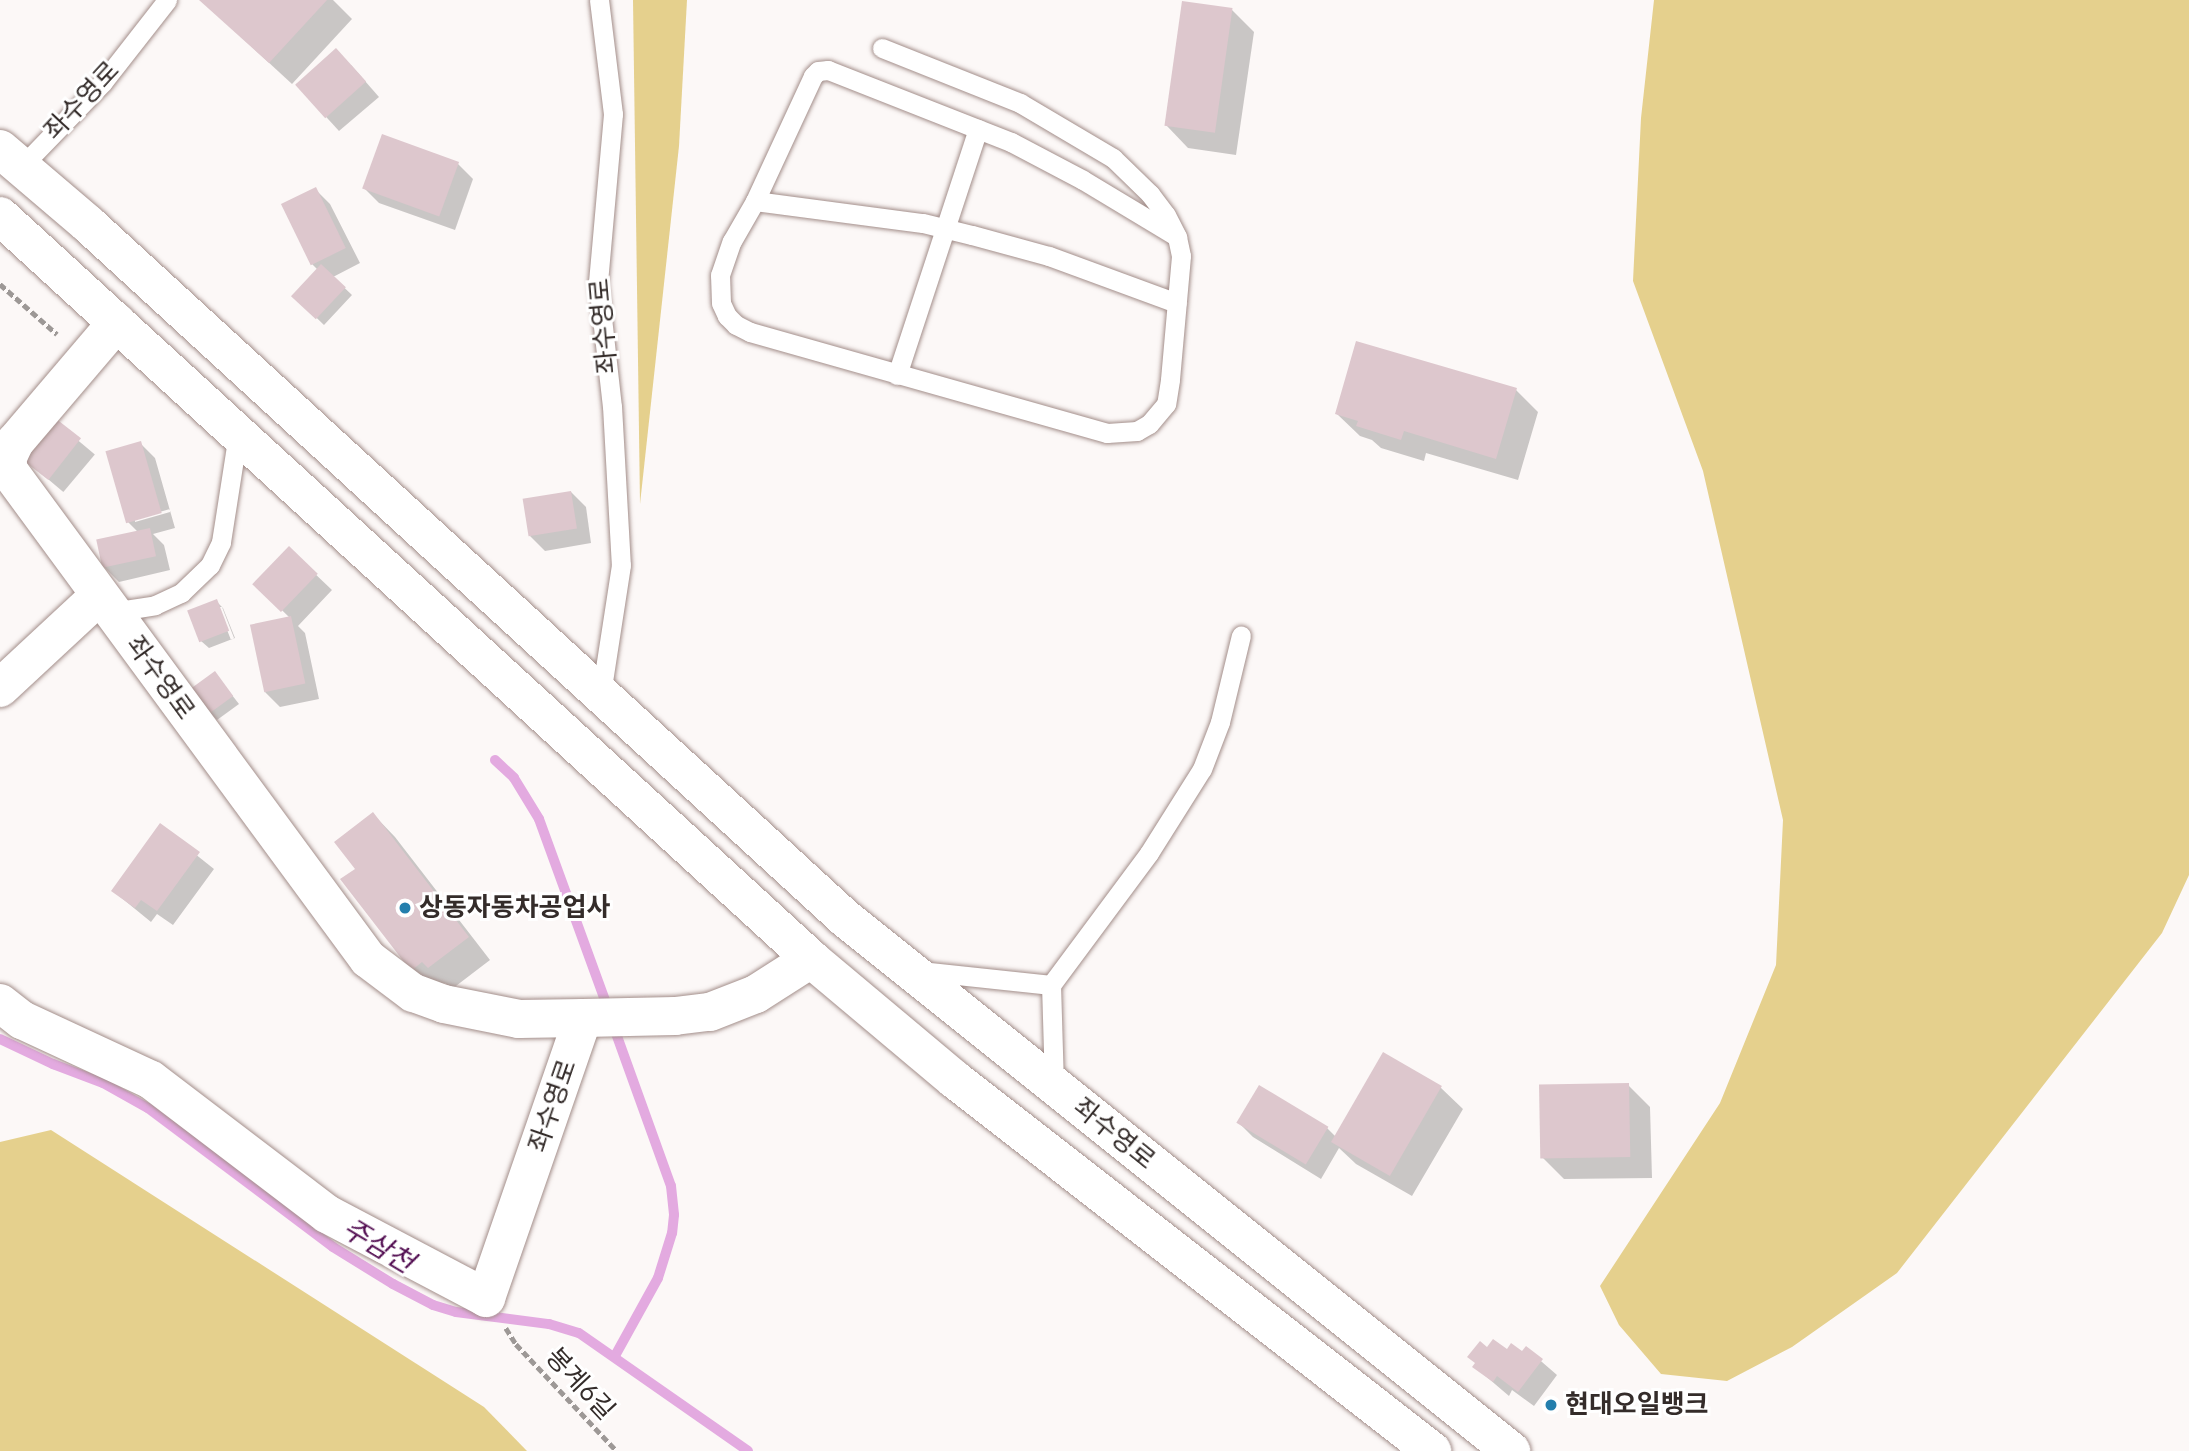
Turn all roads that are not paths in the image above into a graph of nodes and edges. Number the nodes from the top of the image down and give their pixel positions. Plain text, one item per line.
1 (167, 0) edge
2 (599, 0) edge
3 (882, 48) dead end
4 (978, 129) junction
5 (10, 158) edge
6 (755, 201) junction
7 (0, 216) edge
8 (945, 229) junction
9 (1177, 237) junction
10 (1177, 303) junction
11 (117, 322) junction
12 (897, 375) junction
13 (238, 433) junction
14 (102, 600) junction
15 (1241, 635) dead end
16 (0, 688) edge
17 (601, 694) junction
18 (811, 959) junction
19 (908, 970) junction
20 (1051, 985) junction
21 (0, 1003) edge
22 (587, 1018) junction
23 (1054, 1086) junction
24 (1432, 1451) edge
25 (1511, 1451) edge

1 - 5 lane, 좌수영로
2 - 17 lane, 좌수영로
3 - 9 lane
4 - 6 lane
4 - 8 lane
4 - 9 lane
5 - 17 street, 좌수영로
6 - 8 lane
6 - 12 lane
7 - 11 street, 좌수영로
8 - 10 lane
8 - 12 lane
9 - 10 lane
10 - 12 lane
11 - 13 street, 좌수영로
11 - 14 street, 좌수영로
13 - 14 lane
13 - 18 street, 좌수영로
14 - 16 street
14 - 22 street, 좌수영로
15 - 20 lane
17 - 19 street, 좌수영로
18 - 22 street
18 - 24 street, 좌수영로
19 - 20 lane
19 - 23 street, 좌수영로
20 - 23 lane
21 - 22 street, 좌수영로
23 - 25 street, 좌수영로

